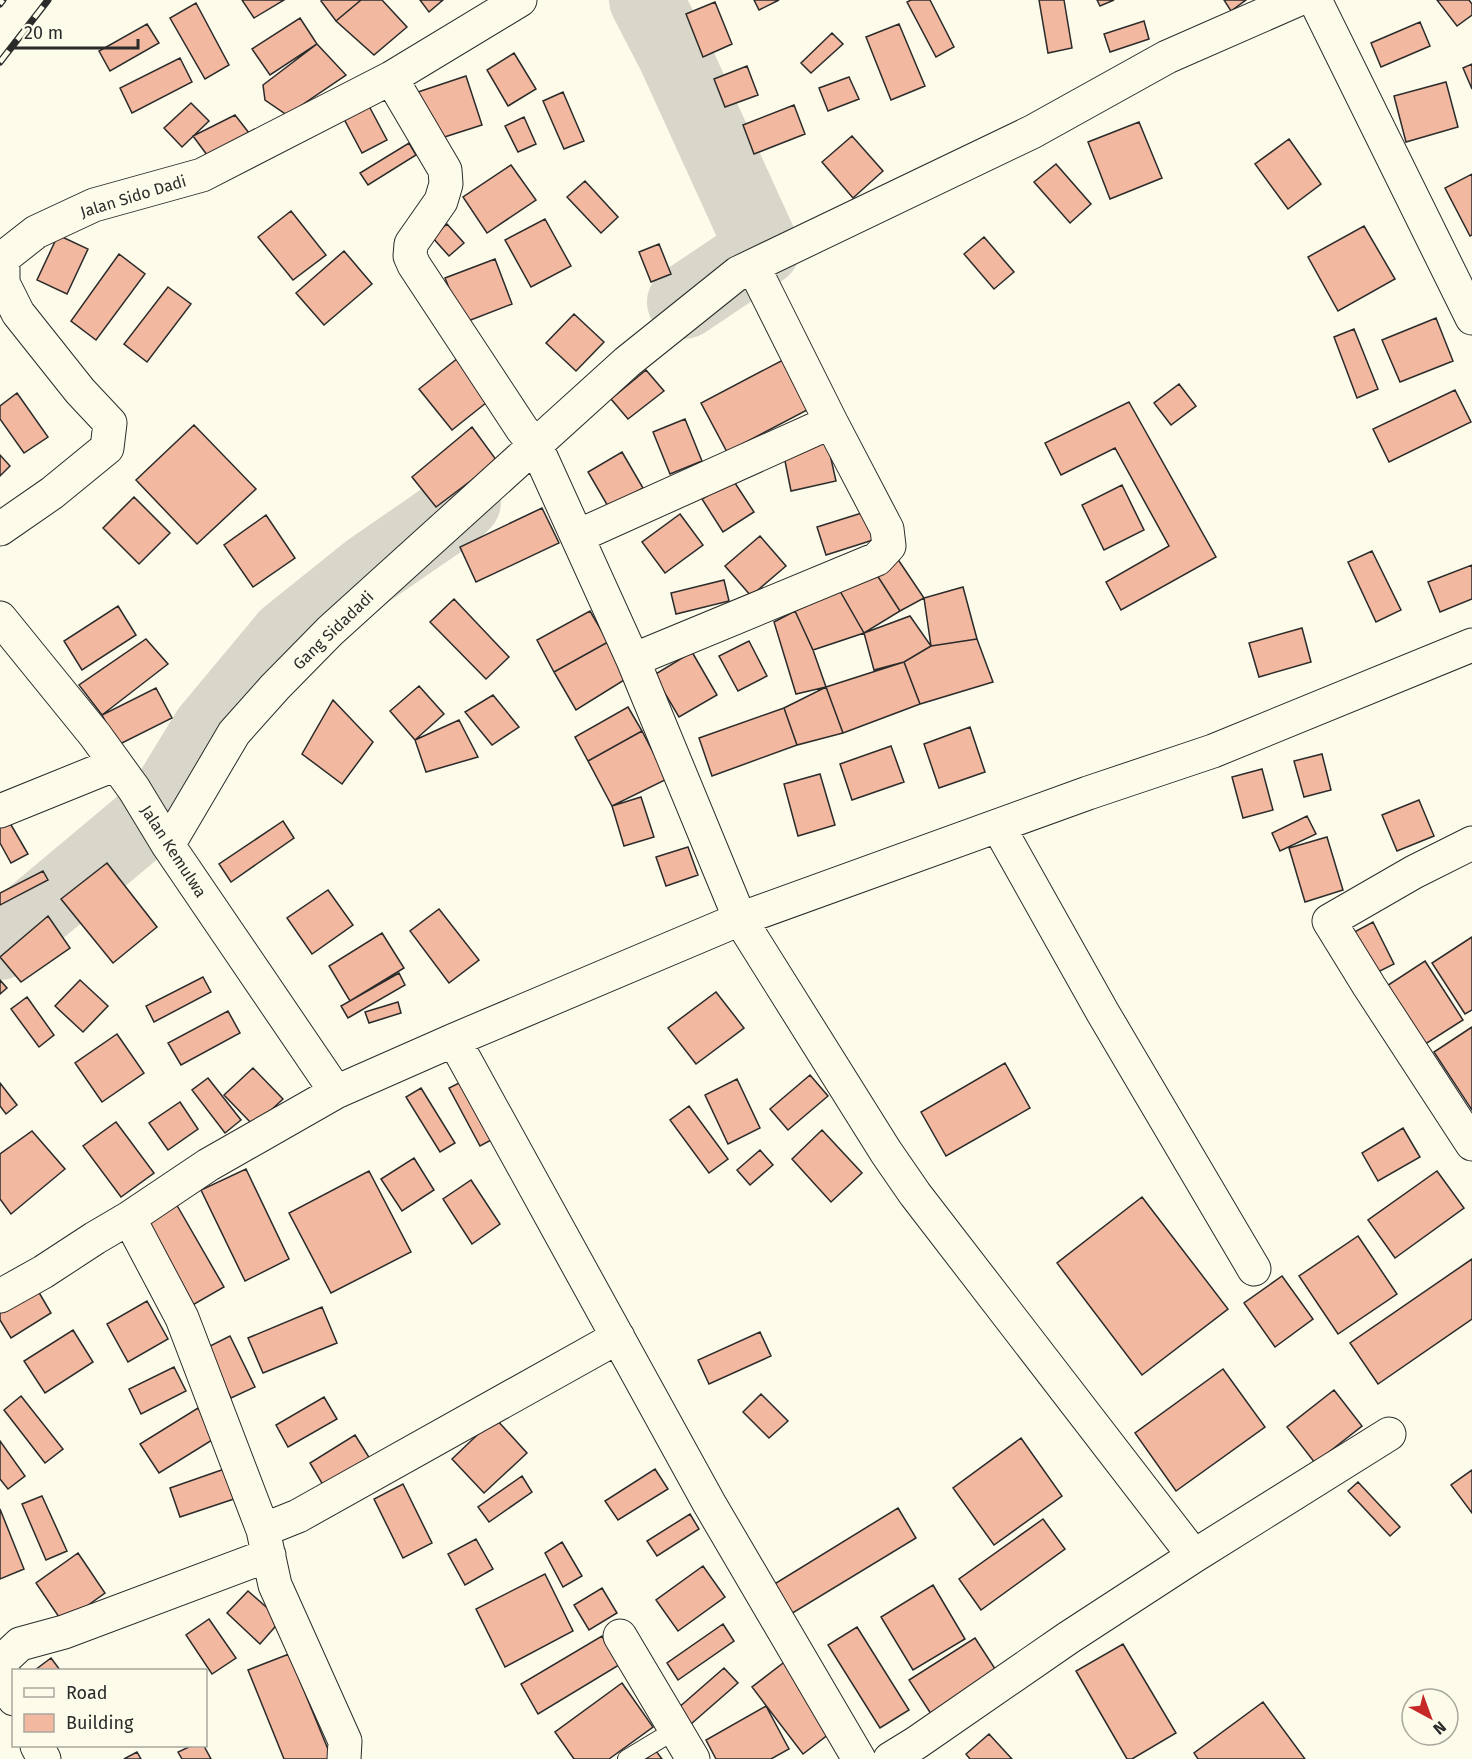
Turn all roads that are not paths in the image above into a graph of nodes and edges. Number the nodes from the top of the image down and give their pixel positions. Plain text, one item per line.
1 (520, 0) edge
2 (1298, 0) edge
3 (1315, 0) edge
4 (391, 78) junction
5 (753, 266) junction
6 (1472, 318) edge
7 (831, 422) junction
8 (529, 438) junction
9 (0, 529) edge
10 (578, 536) junction
11 (0, 618) edge
12 (1472, 645) edge
13 (633, 660) junction
14 (125, 777) junction
15 (0, 811) edge
16 (998, 826) junction
17 (1472, 844) edge
18 (168, 845) junction
19 (740, 919) junction
20 (454, 1040) junction
21 (336, 1092) junction
22 (1472, 1144) edge
23 (129, 1218) junction
24 (1254, 1269) dead end
25 (0, 1296) edge
26 (618, 1337) junction
27 (1389, 1434) dead end
28 (266, 1543) junction
29 (1194, 1556) junction
30 (620, 1636) dead end
31 (12, 1695) edge
32 (675, 1730) junction
33 (344, 1759) edge
34 (627, 1759) edge
35 (693, 1759) edge
36 (859, 1759) edge
37 (890, 1759) edge

1 - 4 street, Jalan Sido Dadi
2 - 5 street, Gang Sidadadi
3 - 6 street
4 - 8 street
4 - 9 street, Jalan Sido Dadi
5 - 7 street
5 - 8 street, Gang Sidadadi
7 - 10 street
7 - 13 street
8 - 10 street
8 - 18 street, Gang Sidadadi
10 - 13 street
11 - 14 street, Jalan Kemulwa
12 - 16 street
13 - 19 street
14 - 15 street
14 - 18 street, Jalan Kemulwa
16 - 19 street
16 - 24 street
17 - 22 street
18 - 21 street, Jalan Kemulwa
19 - 20 street
19 - 29 street
20 - 21 street
20 - 26 street
21 - 23 street
23 - 25 street
23 - 28 street
26 - 28 street
26 - 36 street
27 - 29 street
28 - 31 street
28 - 33 street
29 - 37 street
30 - 32 street
32 - 34 lane
32 - 35 street

